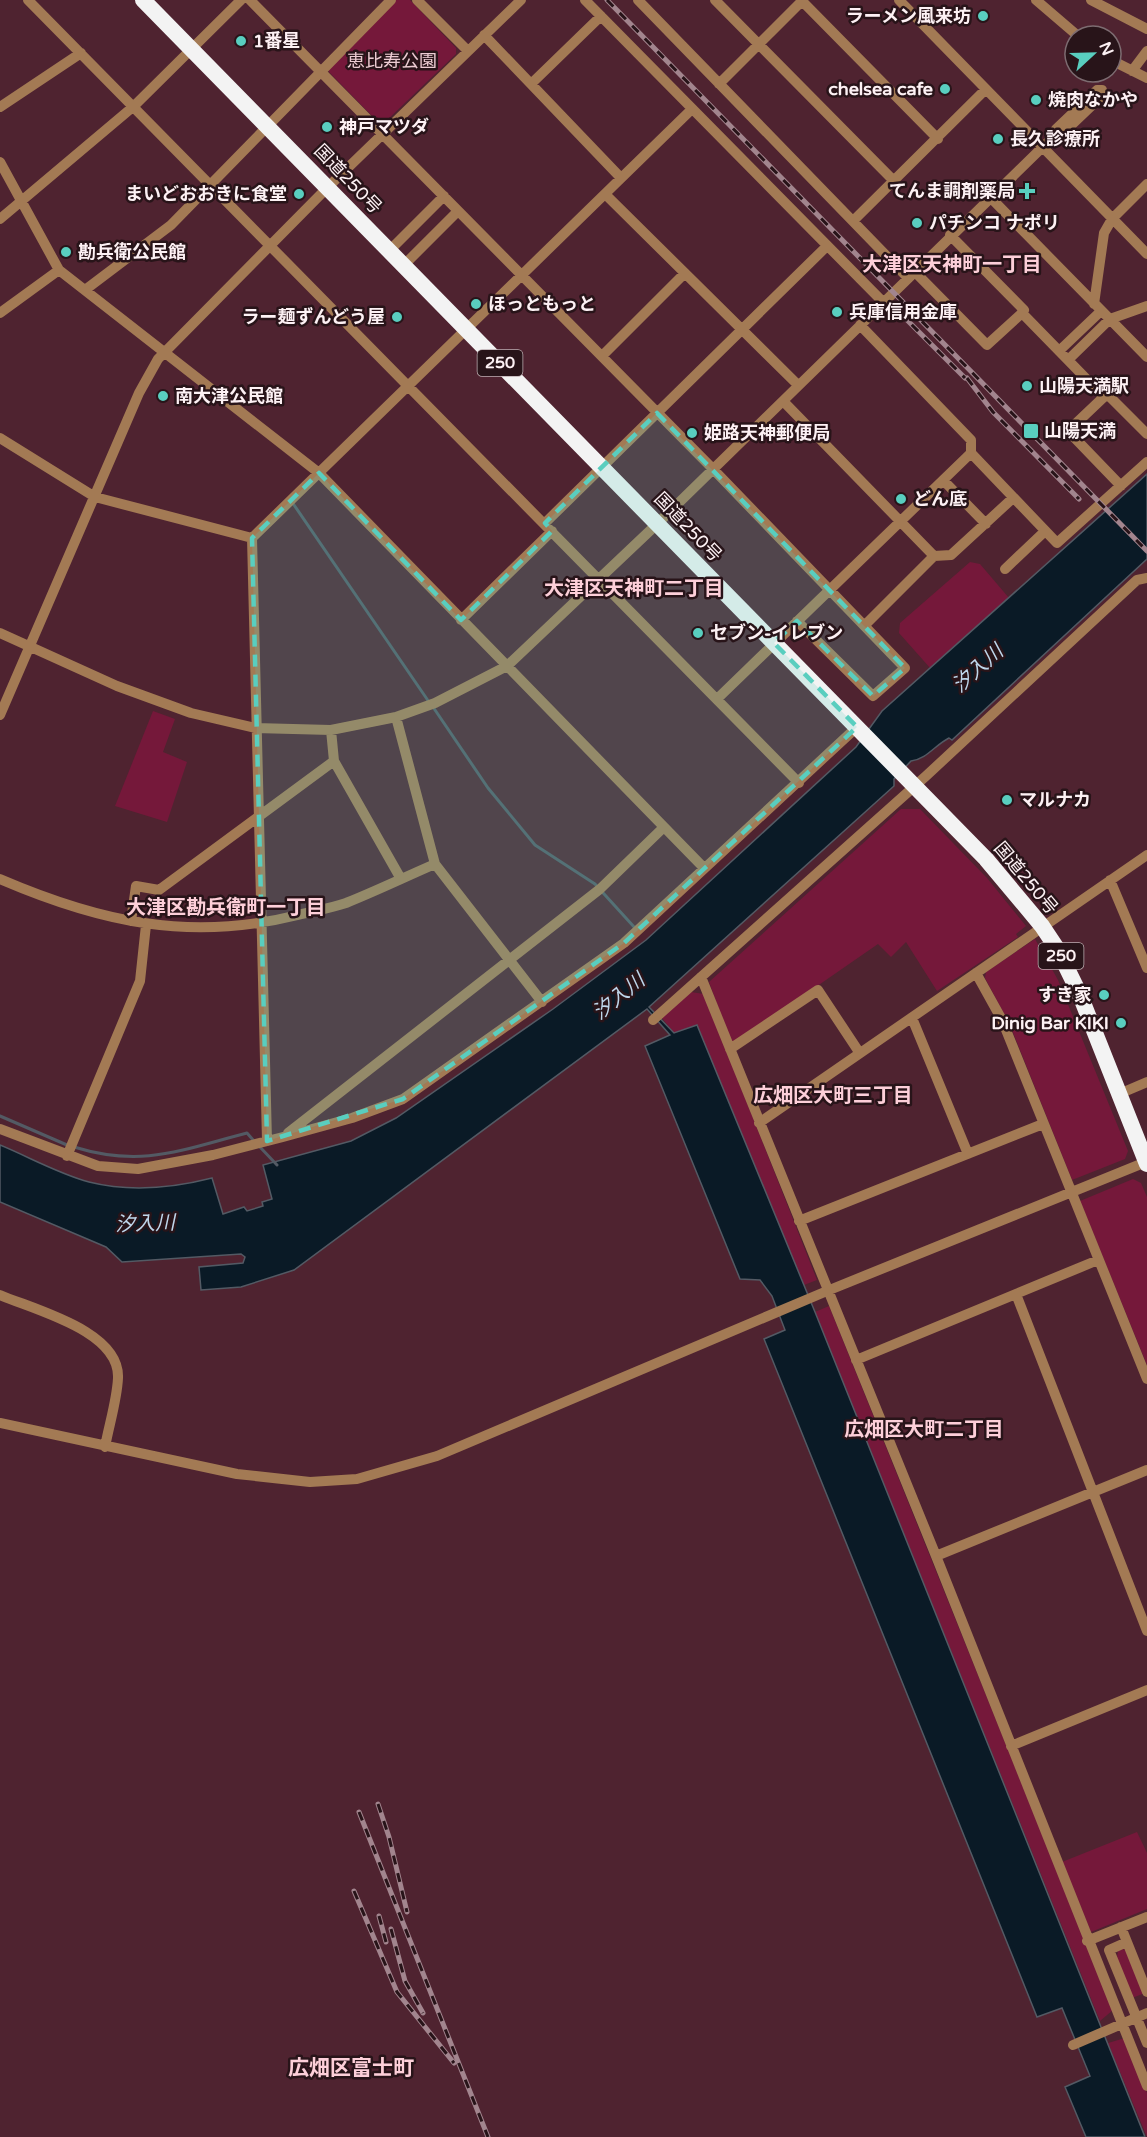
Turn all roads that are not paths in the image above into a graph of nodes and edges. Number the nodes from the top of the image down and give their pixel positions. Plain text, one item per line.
1 (28, 0) edge
2 (143, 0) edge
3 (241, 0) edge
4 (250, 0) edge
5 (391, 0) edge
6 (417, 0) edge
7 (521, 0) edge
8 (585, 0) edge
9 (638, 0) edge
10 (715, 0) edge
11 (802, 0) edge
12 (899, 0) edge
13 (1036, 0) edge
14 (1098, 2) edge
15 (601, 16) junction
16 (1064, 24) edge
17 (1147, 29) edge
18 (484, 36) junction
19 (758, 45) junction
20 (190, 49) junction
21 (468, 51) junction
22 (1147, 51) edge
23 (81, 53) junction
24 (1123, 66) edge
25 (1132, 71) junction
26 (321, 72) junction
27 (1147, 78) edge
28 (532, 83) junction
29 (719, 84) junction
30 (986, 89) junction
31 (134, 106) junction
32 (0, 107) edge
33 (692, 109) junction
34 (268, 125) junction
35 (383, 134) junction
36 (1055, 135) junction
37 (938, 139) junction
38 (1042, 146) junction
39 (0, 162) edge
40 (621, 178) junction
41 (894, 181) junction
42 (211, 184) junction
43 (1147, 184) edge
44 (328, 187) junction
45 (605, 194) junction
46 (444, 196) junction
47 (990, 197) junction
48 (22, 201) junction
49 (458, 211) junction
50 (0, 219) edge
51 (1112, 219) junction
52 (854, 221) junction
53 (950, 235) junction
54 (272, 244) junction
55 (827, 246) junction
56 (390, 250) junction
57 (1147, 254) edge
58 (404, 265) junction
59 (59, 270) junction
60 (685, 273) junction
61 (522, 275) junction
62 (911, 275) junction
63 (85, 290) junction
64 (883, 302) junction
65 (1147, 306) edge
66 (1097, 307) junction
67 (0, 313) edge
68 (1022, 313) junction
69 (1110, 319) junction
70 (860, 325) junction
71 (467, 329) junction
72 (742, 330) junction
73 (165, 351) junction
74 (1059, 351) junction
75 (602, 356) junction
76 (1147, 357) edge
77 (1068, 360) junction
78 (409, 385) junction
79 (798, 385) junction
80 (1104, 397) junction
81 (783, 401) junction
82 (657, 413) junction
83 (1147, 434) edge
84 (0, 438) edge
85 (971, 453) junction
86 (1147, 462) edge
87 (602, 466) junction
88 (713, 469) junction
89 (319, 473) junction
90 (943, 480) junction
91 (1121, 486) junction
92 (95, 497) junction
93 (1013, 498) junction
94 (900, 521) junction
95 (657, 524) junction
96 (986, 524) junction
97 (549, 527) junction
98 (1045, 531) junction
99 (252, 538) junction
100 (934, 556) junction
101 (1005, 569) dead end
102 (1147, 576) edge
103 (600, 578) junction
104 (830, 589) junction
105 (461, 620) junction
106 (797, 621) junction
107 (865, 625) junction
108 (0, 633) edge
109 (774, 643) junction
110 (30, 645) junction
111 (507, 666) junction
112 (717, 699) junction
113 (0, 715) edge
114 (396, 717) junction
115 (857, 727) junction
116 (255, 728) junction
117 (331, 730) junction
118 (334, 761) junction
119 (799, 783) junction
120 (915, 786) junction
121 (257, 815) junction
122 (664, 827) junction
123 (1147, 855) edge
124 (435, 864) junction
125 (704, 868) junction
126 (0, 879) edge
127 (401, 879) junction
128 (1110, 880) junction
129 (131, 921) junction
130 (260, 924) junction
131 (146, 925) junction
132 (1042, 926) junction
133 (511, 961) junction
134 (1147, 968) edge
135 (976, 973) junction
136 (701, 977) junction
137 (542, 1002) junction
138 (656, 1017) dead end
139 (912, 1018) junction
140 (730, 1049) junction
141 (859, 1052) junction
142 (1147, 1082) edge
143 (1119, 1094) junction
144 (759, 1123) junction
145 (1043, 1124) junction
146 (0, 1129) edge
147 (283, 1137) junction
148 (267, 1141) junction
149 (968, 1154) junction
150 (67, 1156) junction
151 (1147, 1163) edge
152 (1070, 1192) junction
153 (800, 1221) junction
154 (1098, 1260) junction
155 (827, 1291) junction
156 (1016, 1294) junction
157 (0, 1295) edge
158 (856, 1360) junction
159 (1147, 1379) edge
160 (0, 1423) edge
161 (105, 1446) junction
162 (1147, 1470) edge
163 (1093, 1493) junction
164 (936, 1556) junction
165 (1147, 1631) edge
166 (1147, 1690) edge
167 (1011, 1746) junction
168 (1147, 1917) edge
169 (1121, 1927) junction
170 (1088, 1941) junction
171 (1127, 1942) junction
172 (1147, 1992) edge
173 (1142, 2015) edge
174 (1122, 2023) junction
175 (1147, 2043) edge
176 (1073, 2045) dead end
177 (1147, 2085) edge

1 - 23 street
2 - 20 highway, 国道250号 / 250
3 - 20 street
4 - 26 street
5 - 26 street
6 - 21 street
7 - 18 street
8 - 15 street
9 - 29 street
10 - 19 street
11 - 19 street
11 - 37 street
12 - 30 street
13 - 16 street
14 - 17 street
15 - 28 street
15 - 33 street
18 - 21 street
18 - 28 street
19 - 29 street
19 - 41 street
20 - 31 street
20 - 34 highway, 国道250号 / 250
21 - 35 street
22 - 25 street
23 - 31 street
23 - 32 street
24 - 25 street
25 - 27 street
26 - 34 street
26 - 35 street
28 - 40 street
29 - 52 street
30 - 37 street
30 - 38 street
31 - 42 street
31 - 48 street
33 - 40 street
33 - 55 street
34 - 42 street
34 - 44 highway, 国道250号 / 250
35 - 44 street
35 - 46 street
36 - 36 street
36 - 38 street
37 - 41 street
38 - 47 street
38 - 51 street
39 - 48 street
40 - 45 street
41 - 52 street
42 - 54 street
42 - 63 street
43 - 51 street
44 - 54 street
44 - 56 highway, 国道250号 / 250
45 - 60 street
45 - 61 street
46 - 49 street
46 - 56 street
47 - 53 street
47 - 66 street
48 - 50 street
48 - 59 street
49 - 58 street
49 - 61 street
51 - 57 street
51 - 66 street
52 - 62 street
53 - 62 street
53 - 68 street
54 - 73 street
54 - 78 street
55 - 64 street
55 - 72 street
56 - 58 highway, 国道250号 / 250
58 - 71 highway, 国道250号 / 250
59 - 63 street
59 - 67 street
60 - 72 street
60 - 75 street
61 - 71 street
61 - 75 street
62 - 64 street
62 - 68 street
63 - 73 street
64 - 70 street
65 - 69 street
66 - 69 street
66 - 74 street
68 - 74 street
69 - 76 street
69 - 77 street
70 - 79 street
70 - 85 street
71 - 78 street
71 - 87 highway, 国道250号 / 250
72 - 79 street
72 - 82 street
73 - 89 street
73 - 92 street
74 - 77 street
75 - 82 street
77 - 80 street
78 - 89 street
78 - 97 street
79 - 81 street
80 - 83 street
80 - 91 street
81 - 88 street
81 - 94 street
82 - 87 street
82 - 88 street
84 - 92 street
85 - 90 street
85 - 93 street
86 - 91 street
87 - 95 highway, 国道250号 / 250
87 - 97 street
88 - 95 street
88 - 104 street
89 - 99 street
89 - 105 street
90 - 94 street
90 - 96 street
91 - 98 street
92 - 99 street
92 - 110 street
93 - 96 street
93 - 98 street
94 - 100 street
94 - 104 street
95 - 103 street
95 - 109 highway, 国道250号 / 250
96 - 100 street
97 - 103 street
97 - 105 street
98 - 101 street
99 - 116 street
100 - 107 street
102 - 120 street
103 - 111 street
103 - 112 street
104 - 106 street
104 - 107 street
105 - 111 street
106 - 107 street
106 - 109 street
108 - 110 street
109 - 112 street
109 - 115 highway, 国道250号 / 250
110 - 113 street
110 - 116 street
111 - 114 street
111 - 122 street
112 - 119 street
114 - 117 street
114 - 124 street
115 - 119 street
115 - 120 highway, 国道250号 / 250
116 - 117 street
116 - 121 street
117 - 118 street
118 - 121 street
118 - 127 street
119 - 125 street
120 - 132 highway, 国道250号 / 250
120 - 136 street
121 - 129 street
121 - 130 street
122 - 125 street
122 - 133 street
123 - 128 street
124 - 127 street
124 - 133 street
125 - 137 street
126 - 129 street
127 - 130 street
128 - 132 street
128 - 134 street
129 - 131 street
130 - 131 street
130 - 148 street
131 - 150 street
132 - 135 street
132 - 143 highway, 国道250号 / 250
133 - 137 street
133 - 147 street
135 - 139 street
135 - 145 street
136 - 138 street
136 - 140 street
137 - 147 street
139 - 141 street
139 - 149 street
140 - 141 street
140 - 144 street
141 - 144 street
142 - 143 street
143 - 151 highway, 国道250号 / 250
144 - 153 street
145 - 149 street
145 - 152 street
146 - 150 street
147 - 148 street
148 - 150 street
149 - 153 street
151 - 152 street
152 - 154 street
152 - 155 street
153 - 155 street
154 - 156 street
154 - 159 street
155 - 158 street
155 - 161 street
156 - 158 street
156 - 163 street
157 - 161 street
158 - 164 street
160 - 161 street
162 - 163 street
163 - 164 street
163 - 165 street
164 - 167 street
166 - 167 street
167 - 170 street
168 - 169 street
169 - 170 street
169 - 171 street
170 - 174 street
171 - 172 street
171 - 173 street
173 - 174 street
173 - 175 street
174 - 176 street
174 - 177 street

